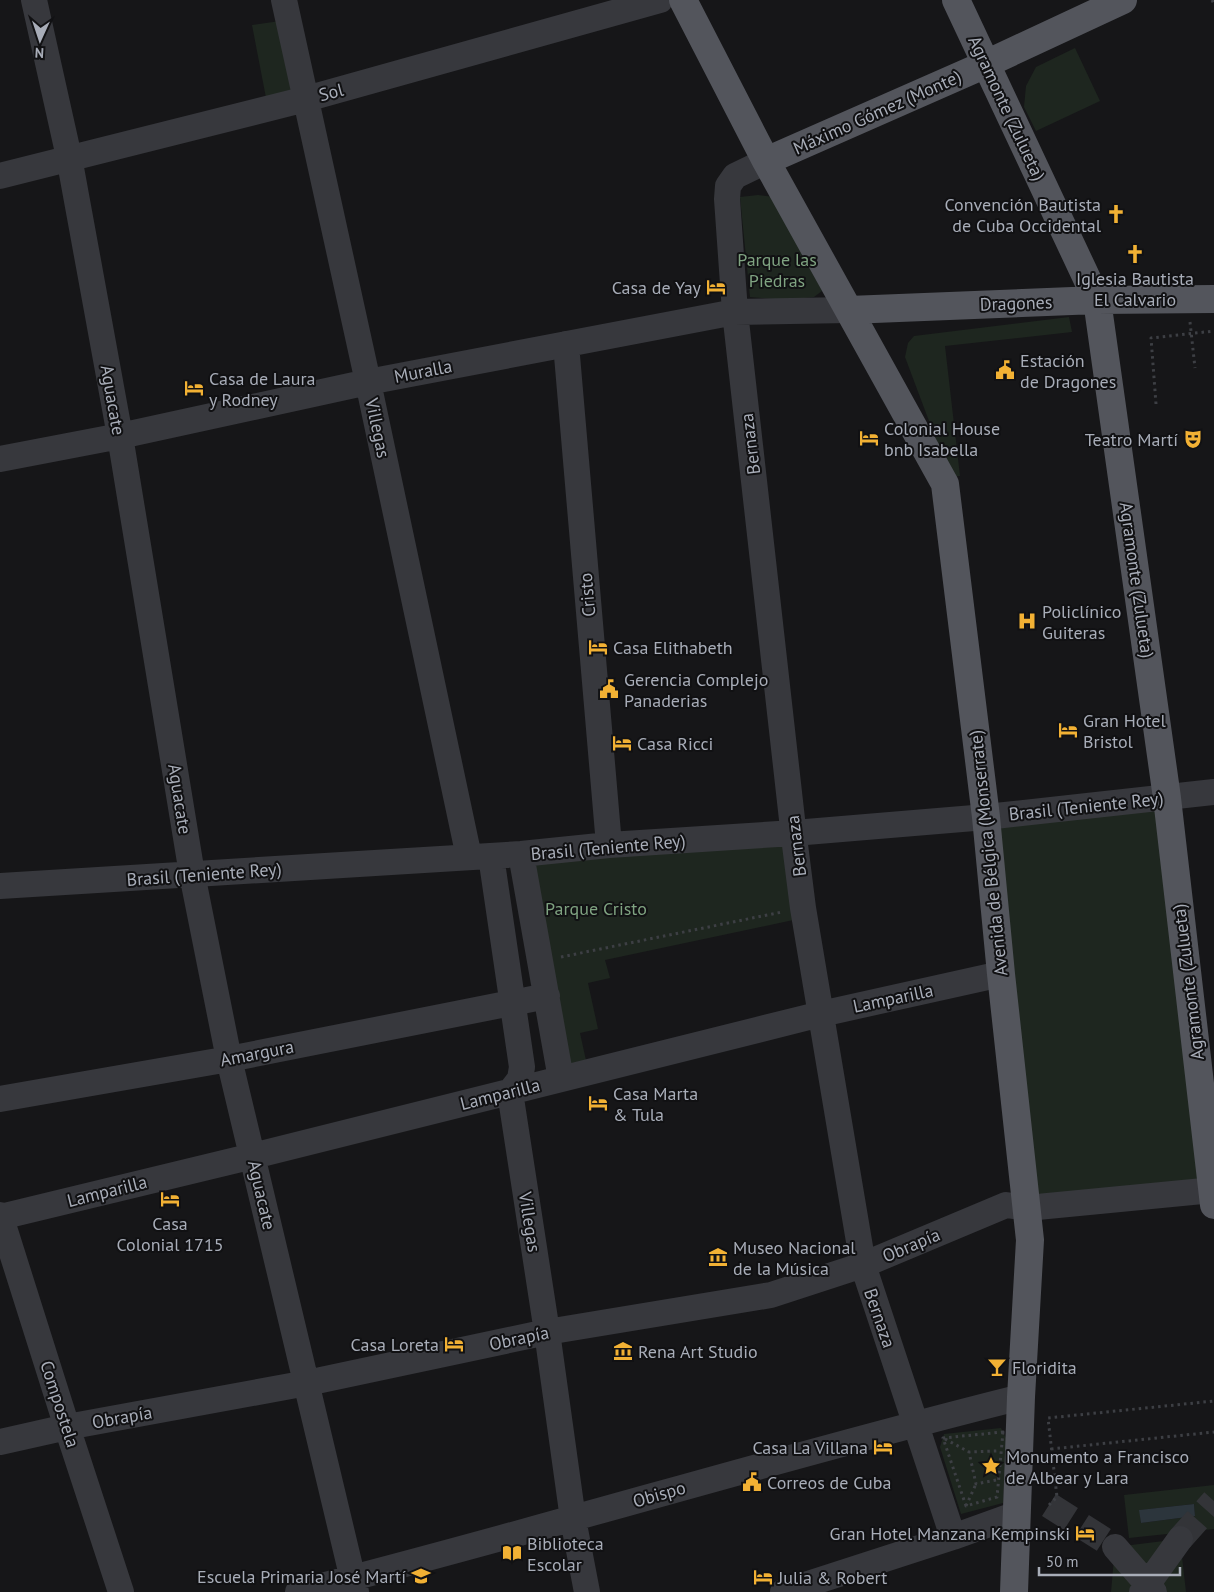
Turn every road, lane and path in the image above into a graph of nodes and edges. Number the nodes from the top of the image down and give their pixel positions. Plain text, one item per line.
1 (34, 0) edge
2 (284, 0) edge
3 (660, 0) edge
4 (683, 0) edge
5 (956, 0) edge
6 (1123, 0) edge
7 (1212, 0) edge
8 (1214, 4) edge
9 (1023, 46) junction
10 (986, 64) junction
11 (306, 99) junction
12 (1002, 100) junction
13 (69, 157) junction
14 (766, 161) junction
15 (0, 176) edge
16 (1214, 299) edge
17 (1097, 300) junction
18 (849, 310) junction
19 (735, 312) junction
20 (1190, 317) dead end
21 (1214, 331) edge
22 (1191, 334) junction
23 (566, 344) junction
24 (1195, 368) dead end
25 (368, 382) junction
26 (1156, 404) dead end
27 (120, 436) junction
28 (0, 459) edge
29 (1214, 792) edge
30 (1167, 798) junction
31 (986, 817) junction
32 (794, 833) junction
33 (609, 845) junction
34 (521, 854) junction
35 (480, 857) junction
36 (192, 874) junction
37 (0, 886) edge
38 (803, 908) junction
39 (541, 962) junction
40 (1001, 974) junction
41 (548, 996) junction
42 (513, 1003) junction
43 (821, 1014) junction
44 (229, 1059) junction
45 (566, 1077) junction
46 (510, 1092) junction
47 (0, 1099) edge
48 (253, 1156) junction
49 (1214, 1194) edge
50 (1027, 1208) junction
51 (0, 1217) edge
52 (863, 1266) junction
53 (547, 1332) junction
54 (307, 1383) junction
55 (1021, 1397) junction
56 (1214, 1402) edge
57 (916, 1423) junction
58 (67, 1427) junction
59 (1214, 1432) edge
60 (0, 1442) edge
61 (1051, 1449) junction
62 (1002, 1451) junction
63 (1000, 1479) junction
64 (1049, 1505) dead end
65 (1017, 1514) junction
66 (573, 1518) junction
67 (953, 1537) junction
68 (1180, 1539) tunnel mouth
69 (1115, 1547) tunnel mouth
70 (354, 1585) edge
71 (1148, 1589) edge
72 (121, 1592) edge
73 (298, 1592) edge
74 (586, 1592) edge
75 (783, 1592) edge
76 (1014, 1592) edge

1 - 13 street, Aguacate
2 - 11 street, Villegas
3 - 11 street, Sol
4 - 14 main road, Avenida de Bélgica (Monserrate)
5 - 10 main road, Agramonte (Zulueta)
6 - 9 main road, Máximo Gómez (Monte)
7 - 8 path
9 - 10 main road, Máximo Gómez (Monte)
9 - 12 main road
10 - 12 main road, Agramonte (Zulueta)
10 - 14 main road, Máximo Gómez (Monte)
11 - 13 street, Sol
11 - 25 street, Villegas
12 - 17 main road, Agramonte (Zulueta)
13 - 15 street, Sol
13 - 27 street, Aguacate
14 - 18 main road, Avenida de Bélgica (Monserrate)
14 - 19 street, Bernaza
16 - 17 main road, Dragones
17 - 18 main road, Dragones
17 - 30 main road, Agramonte (Zulueta)
18 - 19 street, Muralla
18 - 31 main road, Avenida de Bélgica (Monserrate)
19 - 23 street, Muralla
19 - 32 street, Bernaza
20 - 22 path
21 - 22 path
22 - 24 path
22 - 26 path
23 - 25 street, Muralla
23 - 33 street, Cristo
25 - 27 street, Muralla
25 - 35 street, Villegas
27 - 28 street, Muralla
27 - 36 street, Aguacate
29 - 30 street, Brasil (Teniente Rey)
30 - 31 street, Brasil (Teniente Rey)
30 - 49 main road, Agramonte (Zulueta)
31 - 32 street, Brasil (Teniente Rey)
31 - 40 main road, Avenida de Bélgica (Monserrate)
32 - 33 street, Brasil (Teniente Rey)
32 - 38 street, Bernaza
33 - 34 street, Brasil (Teniente Rey)
34 - 35 street, Brasil (Teniente Rey)
34 - 39 street
35 - 36 street, Brasil (Teniente Rey)
35 - 42 street, Villegas
36 - 37 street, Brasil (Teniente Rey)
36 - 44 street, Aguacate
38 - 39 path
38 - 43 street, Bernaza
39 - 41 street
40 - 43 street, Lamparilla
40 - 50 main road, Avenida de Bélgica (Monserrate)
41 - 42 street, Amargura
41 - 45 street
42 - 44 street, Amargura
42 - 46 street, Villegas
43 - 45 street, Lamparilla
43 - 52 street, Bernaza
44 - 47 street, Amargura
44 - 48 street, Aguacate
45 - 46 street, Lamparilla
46 - 48 street, Lamparilla
46 - 53 street, Villegas
48 - 51 street, Lamparilla
48 - 54 street, Aguacate
49 - 50 street, Obrapía
50 - 52 street, Obrapía
50 - 55 main road, Avenida de Bélgica (Monserrate)
51 - 58 street, Compostela
52 - 53 street, Obrapía
52 - 57 street, Bernaza
53 - 54 street, Obrapía
53 - 66 street, Villegas
54 - 58 street, Obrapía
54 - 70 street, Aguacate
55 - 57 street, Obispo
55 - 65 main road, Avenida de Bélgica (Monserrate)
56 - 61 path
57 - 66 street, Obispo
57 - 67 street, Bernaza
58 - 60 street, Obrapía
58 - 72 street, Compostela
59 - 61 path
61 - 64 path
62 - 63 path
62 - 63 path
62 - 63 path
65 - 67 street
65 - 76 main road, Avenida de Bélgica (Monserrate)
66 - 70 street, Obispo
66 - 74 street, Villegas
67 - 75 street
68 - 71 street
69 - 71 street
70 - 73 street, Obispo

